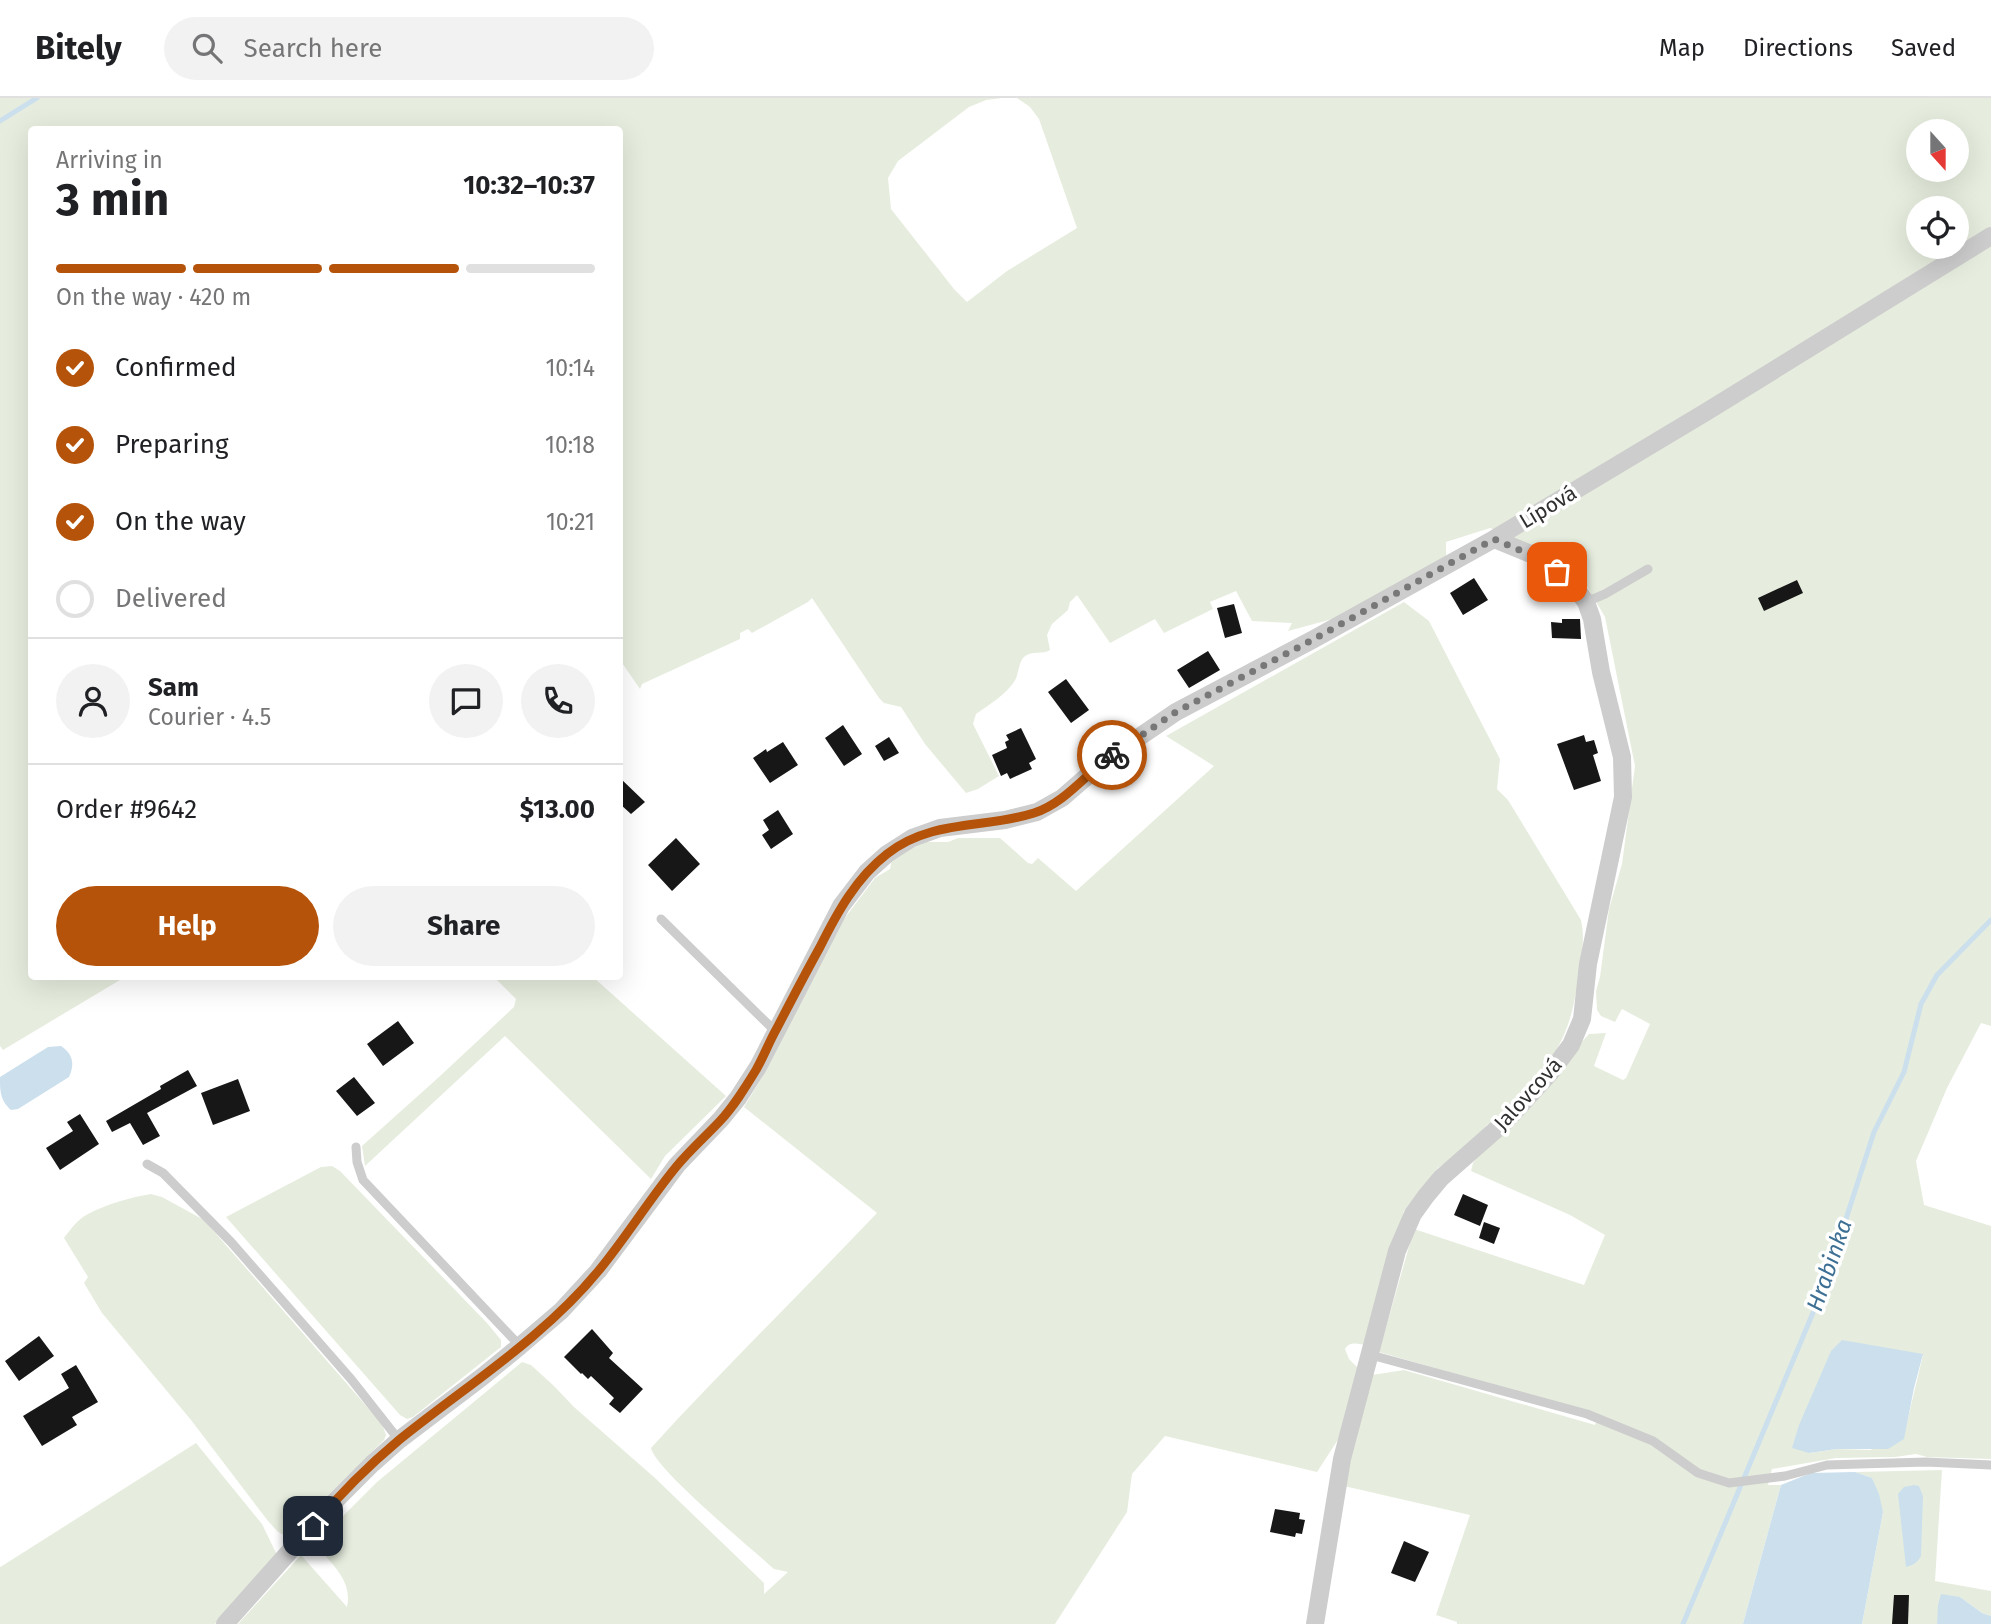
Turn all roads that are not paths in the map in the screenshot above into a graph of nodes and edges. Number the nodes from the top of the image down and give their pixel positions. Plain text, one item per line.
1 (1991, 236) edge
2 (1494, 539) junction
3 (1648, 569) dead end
4 (1586, 602) junction
5 (661, 919) dead end
6 (775, 1031) junction
7 (356, 1147) dead end
8 (147, 1164) dead end
9 (520, 1346) junction
10 (1371, 1355) junction
11 (399, 1440) junction
12 (1991, 1465) edge
13 (225, 1624) edge
14 (1315, 1624) edge

1 - 2 street, Lípová
2 - 4 street, Jalovcová
2 - 6 street, Lípová
3 - 4 lane
4 - 10 street, Jalovcová
5 - 6 lane
6 - 9 street, Lípová
7 - 9 lane
8 - 11 lane
9 - 11 street, Lípová
10 - 12 lane
10 - 14 street, Jalovcová
11 - 13 street, Lípová

